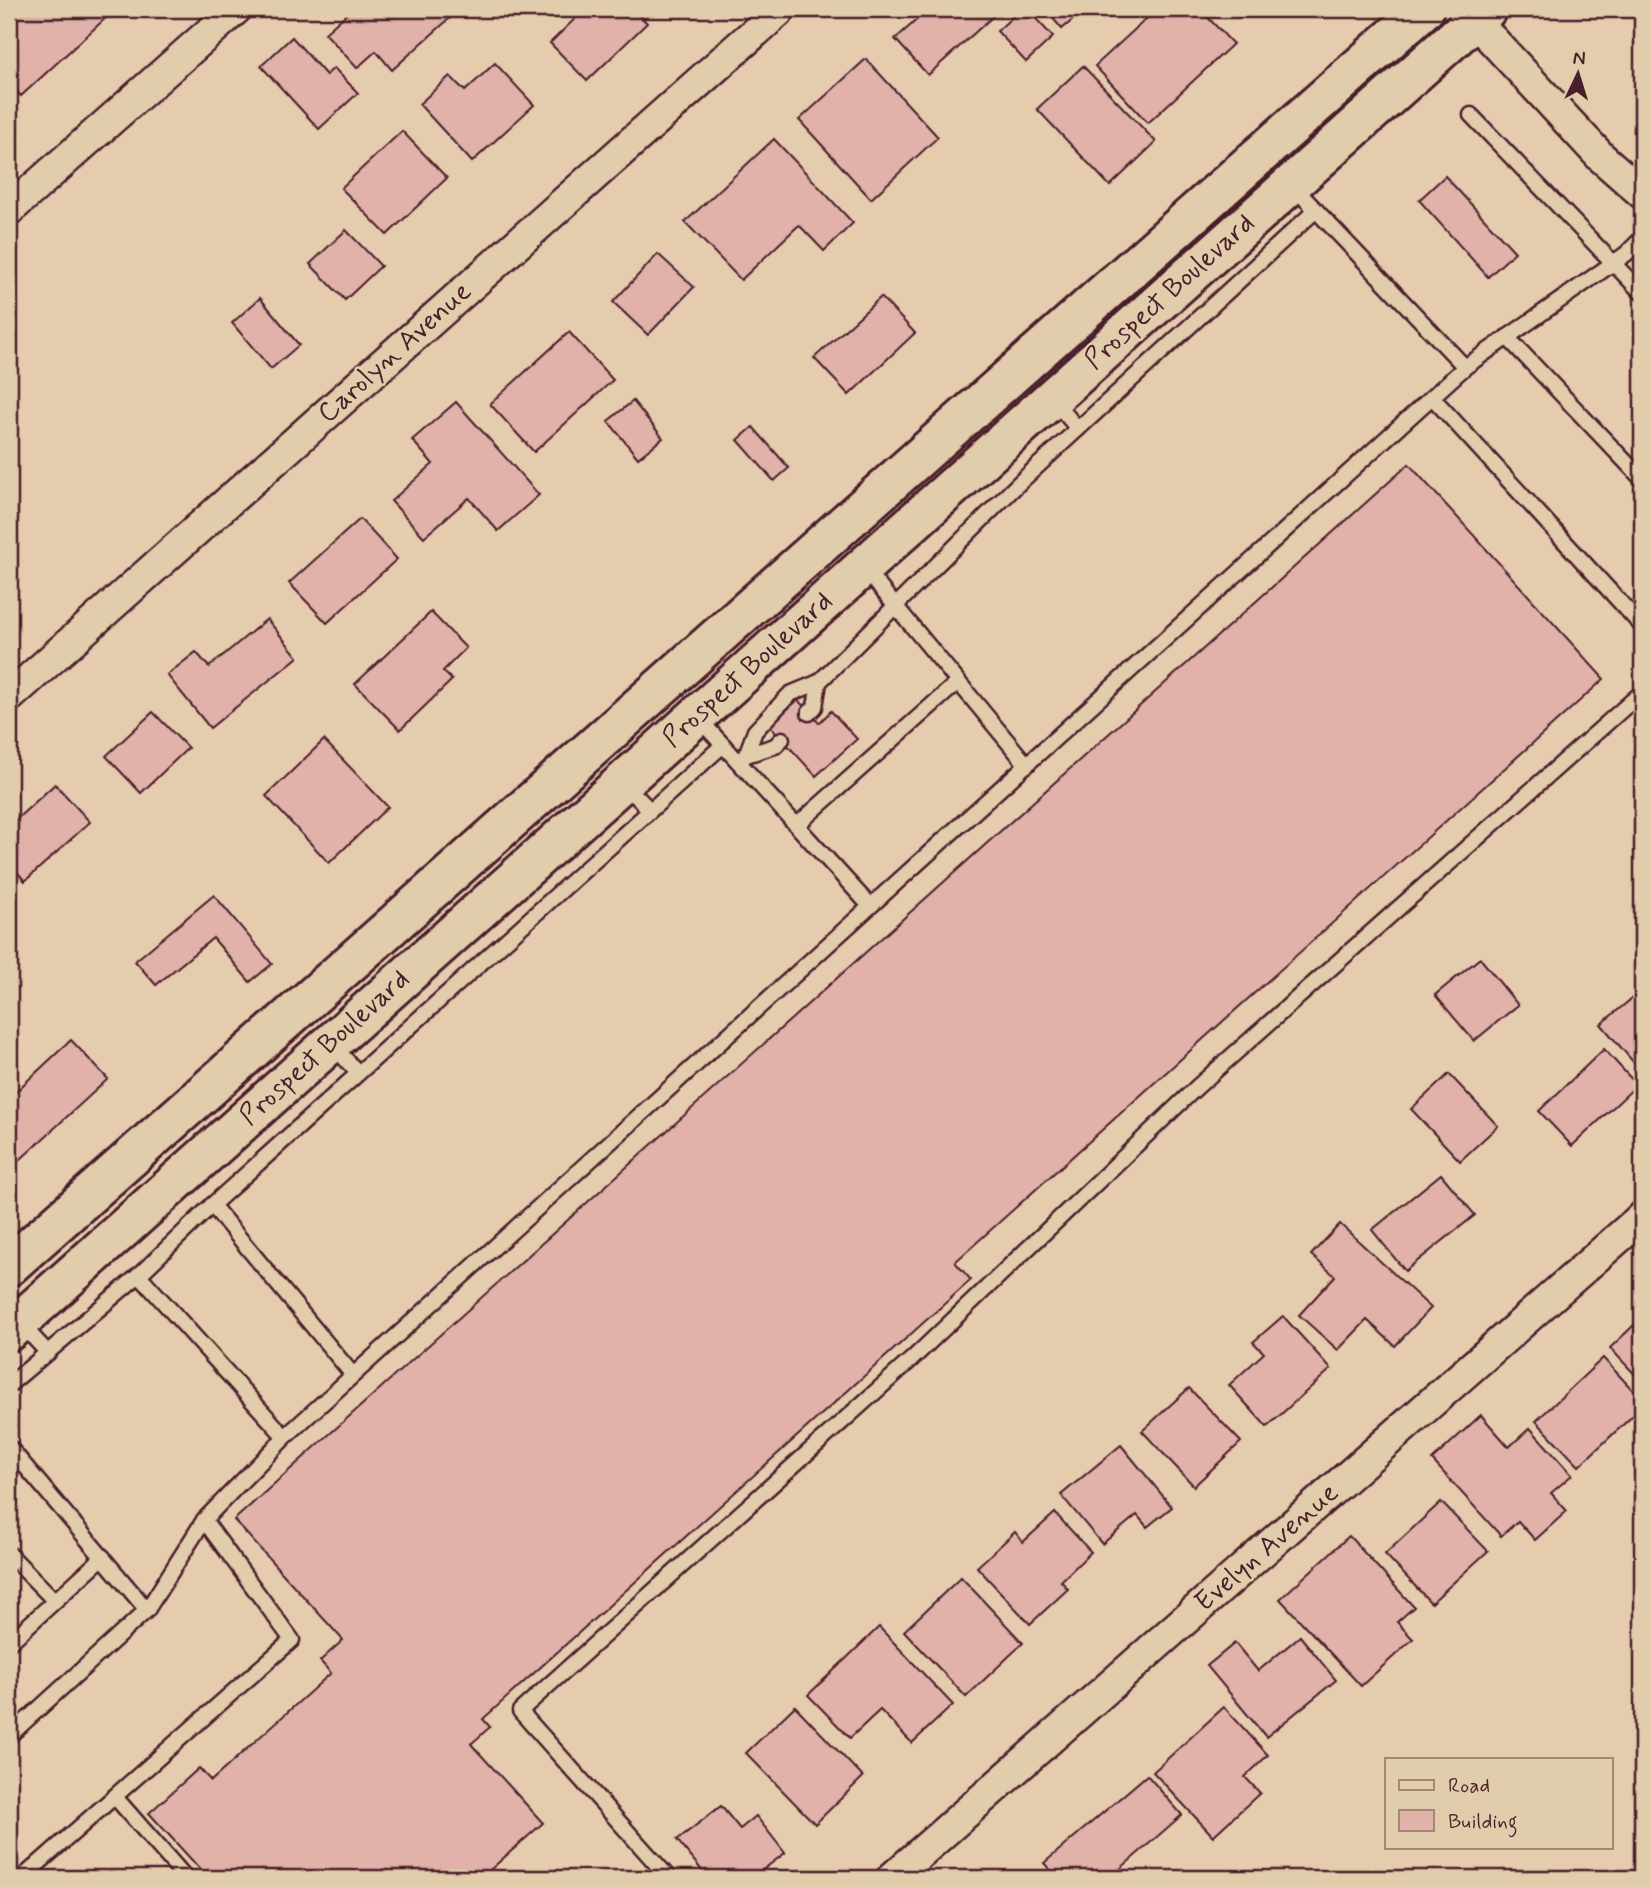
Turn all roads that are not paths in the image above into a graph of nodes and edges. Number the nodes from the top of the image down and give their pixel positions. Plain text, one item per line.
1 (236, 9) edge
2 (781, 9) edge
3 (1424, 9) edge
4 (1481, 14) edge
5 (1471, 115) dead end
6 (1642, 193) edge
7 (1303, 197) junction
8 (9, 209) edge
9 (1642, 238) edge
10 (1613, 263) junction
11 (1642, 293) edge
12 (1507, 337) junction
13 (1465, 367) junction
14 (1432, 397) junction
15 (1052, 398) junction
16 (1079, 429) junction
17 (1642, 479) edge
18 (863, 567) junction
19 (896, 606) junction
20 (1642, 626) edge
21 (819, 682) junction
22 (958, 682) junction
23 (1642, 692) edge
24 (9, 697) edge
25 (809, 712) dead end
26 (696, 716) junction
27 (782, 739) dead end
28 (723, 745) junction
29 (742, 758) junction
30 (1027, 765) junction
31 (622, 783) junction
32 (650, 810) junction
33 (797, 825) junction
34 (870, 906) junction
35 (330, 1043) junction
36 (358, 1073) junction
37 (212, 1205) junction
38 (1642, 1217) edge
39 (9, 1266) edge
40 (139, 1275) junction
41 (14, 1326) edge
42 (48, 1353) junction
43 (353, 1375) junction
44 (9, 1385) edge
45 (285, 1437) junction
46 (9, 1447) edge
47 (204, 1520) junction
48 (9, 1554) edge
49 (103, 1557) junction
50 (54, 1600) junction
51 (147, 1610) junction
52 (9, 1643) edge
53 (9, 1735) edge
54 (115, 1797) junction
55 (22, 1878) edge
56 (186, 1878) edge
57 (670, 1878) edge
58 (892, 1878) edge

1 - 8 street
2 - 24 street, Carolyn Avenue
3 - 39 main road, Prospect Boulevard
4 - 6 street
4 - 7 main road, Prospect Boulevard
5 - 10 lane
7 - 13 lane
7 - 15 main road, Prospect Boulevard
7 - 16 lane
9 - 10 lane
10 - 11 lane
10 - 12 lane
12 - 13 lane
12 - 17 lane
13 - 14 lane
14 - 20 lane
14 - 30 lane
15 - 16 lane
15 - 18 main road, Prospect Boulevard
16 - 19 lane
18 - 19 lane
18 - 26 main road, Prospect Boulevard
19 - 21 lane
19 - 22 lane
21 - 25 lane
21 - 29 lane
22 - 30 lane
22 - 33 lane
23 - 57 lane
26 - 28 lane
26 - 31 main road, Prospect Boulevard
27 - 29 lane
28 - 29 lane
28 - 32 lane
29 - 33 lane
30 - 34 lane
31 - 32 lane
31 - 35 main road, Prospect Boulevard
32 - 36 lane
33 - 34 lane
34 - 43 lane
35 - 36 lane
35 - 41 main road, Prospect Boulevard
36 - 37 lane
37 - 40 lane
37 - 43 lane
38 - 58 street, Evelyn Avenue
40 - 42 lane
40 - 45 lane
41 - 42 lane
42 - 44 lane
43 - 45 lane
45 - 47 lane
46 - 49 lane
47 - 51 lane
47 - 54 lane
48 - 50 lane
49 - 50 lane
49 - 51 lane
50 - 52 lane
51 - 53 lane
54 - 55 lane
54 - 56 lane

